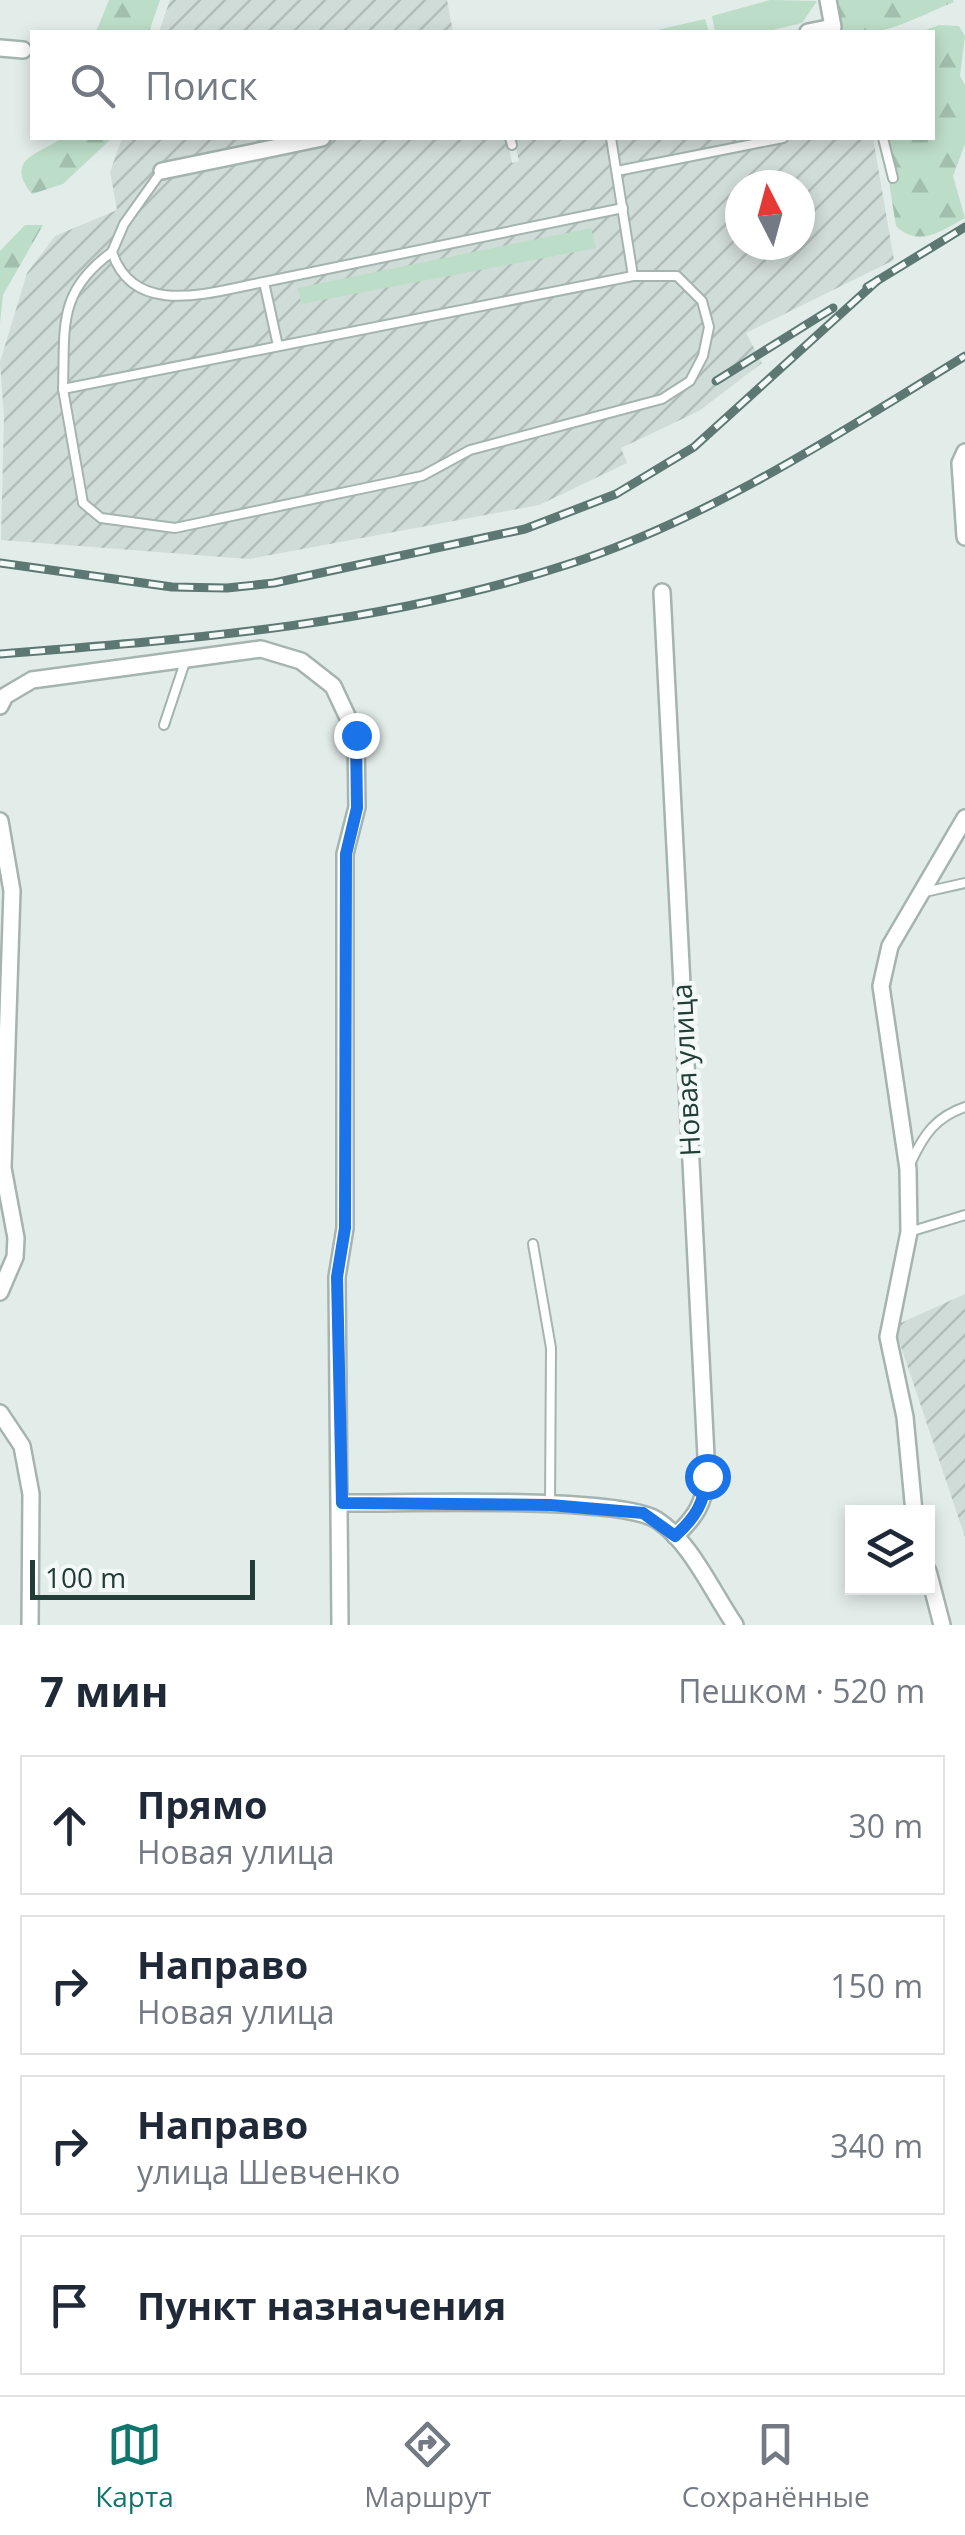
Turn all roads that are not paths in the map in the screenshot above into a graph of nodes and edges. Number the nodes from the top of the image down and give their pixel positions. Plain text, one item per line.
1 (828, 0) edge
2 (836, 30) edge
3 (0, 48) edge
4 (22, 50) dead end
5 (312, 140) edge
6 (612, 140) edge
7 (773, 140) edge
8 (884, 140) edge
9 (162, 171) joint
10 (618, 171) junction
11 (893, 178) dead end
12 (623, 208) junction
13 (112, 252) junction
14 (633, 276) junction
15 (264, 282) junction
16 (278, 346) junction
17 (63, 388) junction
18 (965, 452) edge
19 (965, 537) edge
20 (662, 592) dead end
21 (186, 659) junction
22 (2, 701) edge
23 (164, 725) dead end
24 (965, 818) edge
25 (0, 822) edge
26 (965, 882) edge
27 (921, 892) junction
28 (965, 1108) edge
29 (908, 1169) junction
30 (965, 1214) edge
31 (909, 1232) junction
32 (533, 1244) dead end
33 (0, 1292) edge
34 (0, 1413) edge
35 (342, 1503) junction
36 (550, 1505) junction
37 (913, 1505) edge
38 (675, 1536) junction
39 (934, 1595) edge
40 (30, 1625) edge
41 (340, 1625) edge
42 (735, 1625) edge
43 (942, 1625) edge

1 - 2 street
3 - 4 street
5 - 9 street
6 - 10 lane
7 - 10 lane
8 - 11 lane
9 - 13 lane
10 - 12 lane
12 - 14 lane
12 - 15 lane
13 - 15 lane
13 - 17 lane
14 - 16 lane
14 - 17 lane
15 - 16 lane
16 - 17 lane
18 - 19 street
20 - 38 street, Новая улица
21 - 22 street
21 - 23 lane
21 - 35 street
24 - 27 street
25 - 33 street
26 - 27 lane
27 - 29 street
28 - 29 lane
29 - 31 street
30 - 31 lane
31 - 37 street
32 - 36 lane
34 - 40 street
35 - 36 street
35 - 41 street
36 - 38 street
38 - 42 street
39 - 43 street

